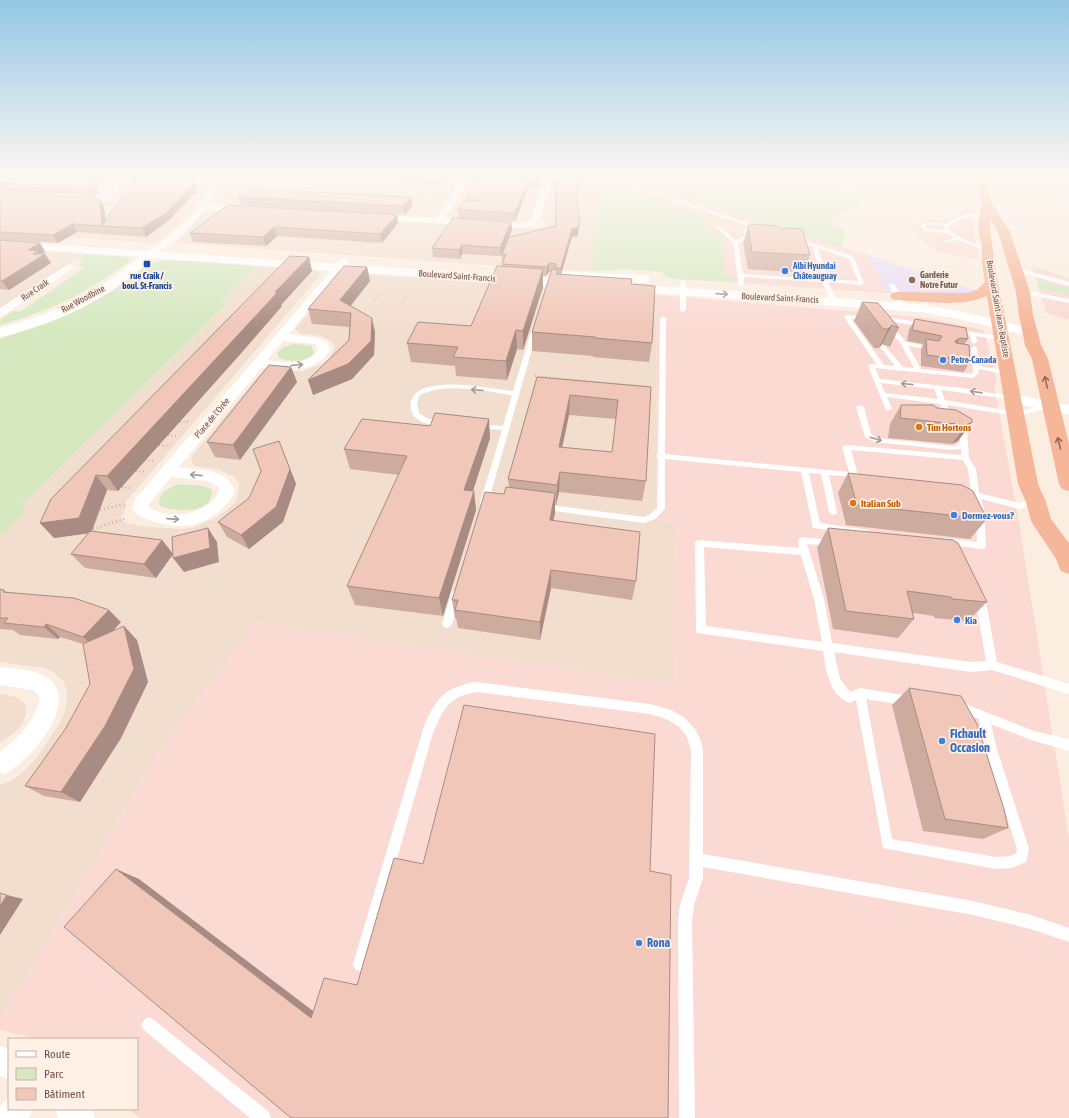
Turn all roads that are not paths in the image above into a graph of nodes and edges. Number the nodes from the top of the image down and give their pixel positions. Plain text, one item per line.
1 (181, 228) edge
2 (720, 228) edge
3 (748, 228) edge
4 (760, 228) edge
5 (925, 228) edge
6 (946, 228) edge
7 (984, 228) edge
8 (1001, 228) edge
9 (765, 230) edge
10 (948, 232) junction
11 (0, 237) edge
12 (791, 238) edge
13 (960, 238) junction
14 (735, 242) junction
15 (945, 242) dead end
16 (0, 244) edge
17 (817, 246) junction
18 (988, 248) junction
19 (155, 251) junction
20 (341, 264) junction
21 (70, 267) dead end
22 (1016, 270) junction
23 (741, 280) junction
24 (992, 281) junction
25 (1069, 284) edge
26 (683, 286) junction
27 (829, 291) junction
28 (1023, 292) junction
29 (897, 295) junction
30 (1069, 301) edge
31 (869, 304) junction
32 (683, 310) dead end
33 (0, 313) edge
34 (539, 316) edge
35 (861, 317) junction
36 (663, 318) dead end
37 (882, 318) junction
38 (865, 323) edge
39 (929, 326) edge
40 (1001, 326) junction
41 (1029, 327) junction
42 (951, 330) edge
43 (0, 333) edge
44 (973, 334) junction
45 (280, 337) junction
46 (904, 343) junction
47 (883, 347) edge
48 (932, 348) edge
49 (966, 354) edge
50 (975, 356) junction
51 (258, 363) junction
52 (882, 367) junction
53 (976, 367) junction
54 (900, 368) junction
55 (918, 370) junction
56 (1009, 373) junction
57 (878, 381) junction
58 (937, 387) junction
59 (516, 393) junction
60 (884, 395) junction
61 (942, 402) junction
62 (1015, 406) junction
63 (1051, 406) junction
64 (860, 407) dead end
65 (888, 409) dead end
66 (1069, 410) edge
67 (447, 423) edge
68 (468, 425) edge
69 (506, 428) junction
70 (964, 443) junction
71 (660, 456) junction
72 (965, 458) junction
73 (804, 470) junction
74 (167, 472) junction
75 (824, 472) junction
76 (1069, 484) edge
77 (964, 492) edge
78 (975, 495) junction
79 (1036, 502) junction
80 (537, 506) edge
81 (833, 512) dead end
82 (481, 514) edge
83 (872, 533) edge
84 (935, 540) edge
85 (840, 544) edge
86 (1066, 551) edge
87 (804, 552) junction
88 (978, 584) edge
89 (458, 587) edge
90 (447, 624) dead end
91 (828, 647) junction
92 (992, 665) junction
93 (0, 676) edge
94 (1069, 689) edge
95 (860, 693) junction
96 (921, 703) edge
97 (944, 707) edge
98 (984, 718) junction
99 (1069, 746) edge
100 (4, 763) dead end
101 (697, 859) junction
102 (1069, 935) edge
103 (360, 964) dead end
104 (149, 1025) dead end
105 (16, 1110) edge
106 (71, 1110) edge
107 (10, 1118) edge
108 (80, 1118) edge
109 (263, 1118) edge
110 (687, 1118) edge

1 - 19 street, Rue Woodbine
2 - 14 lane
3 - 14 lane
4 - 9 lane
5 - 10 lane
6 - 10 lane
7 - 18 highway, Boulevard Saint-Jean-Baptiste
8 - 22 highway
10 - 13 lane
11 - 19 street, Boulevard Saint-Francis
12 - 17 lane
13 - 15 lane
13 - 18 lane
14 - 23 lane
16 - 19 street, Boulevard Saint-Francis
17 - 27 lane
17 - 27 lane
18 - 24 highway, Boulevard Saint-Jean-Baptiste
19 - 20 street, Boulevard Saint-Francis
19 - 43 street, Rue Woodbine
20 - 26 street, Boulevard Saint-Francis
20 - 45 street, Place de l'Orée
21 - 33 street, Rue Craik
22 - 25 lane
22 - 28 highway
23 - 26 street, Boulevard Saint-Francis
23 - 27 street, Boulevard Saint-Francis
24 - 29 highway
24 - 40 highway, Boulevard Saint-Jean-Baptiste
26 -> 27 street, Boulevard Saint-Francis
26 - 32 lane
27 - 29 street, Boulevard Saint-Francis
27 - 31 street, Boulevard Saint-Francis
28 - 30 lane
28 - 41 highway
29 - 31 street, Boulevard Saint-Francis
29 - 40 street, Boulevard Saint-Francis
31 - 37 lane
34 - 59 lane
35 - 37 lane
35 - 38 lane
35 - 52 lane
36 - 71 lane
37 - 39 lane
37 - 46 lane
40 - 41 street, Boulevard Saint-Francis
40 - 44 lane
40 - 56 highway, Boulevard Saint-Jean-Baptiste
63 -> 41 highway
42 - 44 lane
44 - 50 lane
45 - 51 street, Place de l'Orée
51 -> 45 street
46 - 48 lane
46 - 55 lane
47 - 54 lane
49 - 50 lane
50 - 53 lane
51 - 74 street, Place de l'Orée
52 - 54 lane
52 - 57 lane
53 - 55 lane
53 - 56 lane
54 - 55 lane
56 - 62 highway, Boulevard Saint-Jean-Baptiste
58 -> 57 lane
57 - 60 lane
58 - 61 lane
62 -> 58 lane
59 -> 67 lane
59 - 69 lane
60 - 61 lane
60 - 65 lane
61 - 62 lane
61 - 70 lane
62 - 63 street
62 - 79 highway, Boulevard Saint-Jean-Baptiste
63 - 66 street
76 -> 63 highway
64 -> 70 lane
68 - 69 lane
69 - 82 lane
70 - 72 lane
71 - 73 lane
71 - 80 lane
72 - 75 lane
72 - 78 lane
73 - 75 lane
73 - 83 lane
74 -> 74 street, Place de l'Orée
75 - 81 lane
77 - 78 lane
78 - 79 lane
78 - 84 lane
79 - 86 highway, Boulevard Saint-Jean-Baptiste
85 - 87 lane
87 - 91 lane
87 - 91 lane
88 - 92 lane
89 - 90 lane
91 - 92 lane
91 - 95 lane
92 - 94 lane
93 - 100 street
95 - 96 lane
95 - 98 lane
97 - 98 lane
98 - 99 lane
101 - 102 lane
101 - 103 lane
101 - 110 lane
104 - 109 lane
105 - 107 street
106 - 108 street

